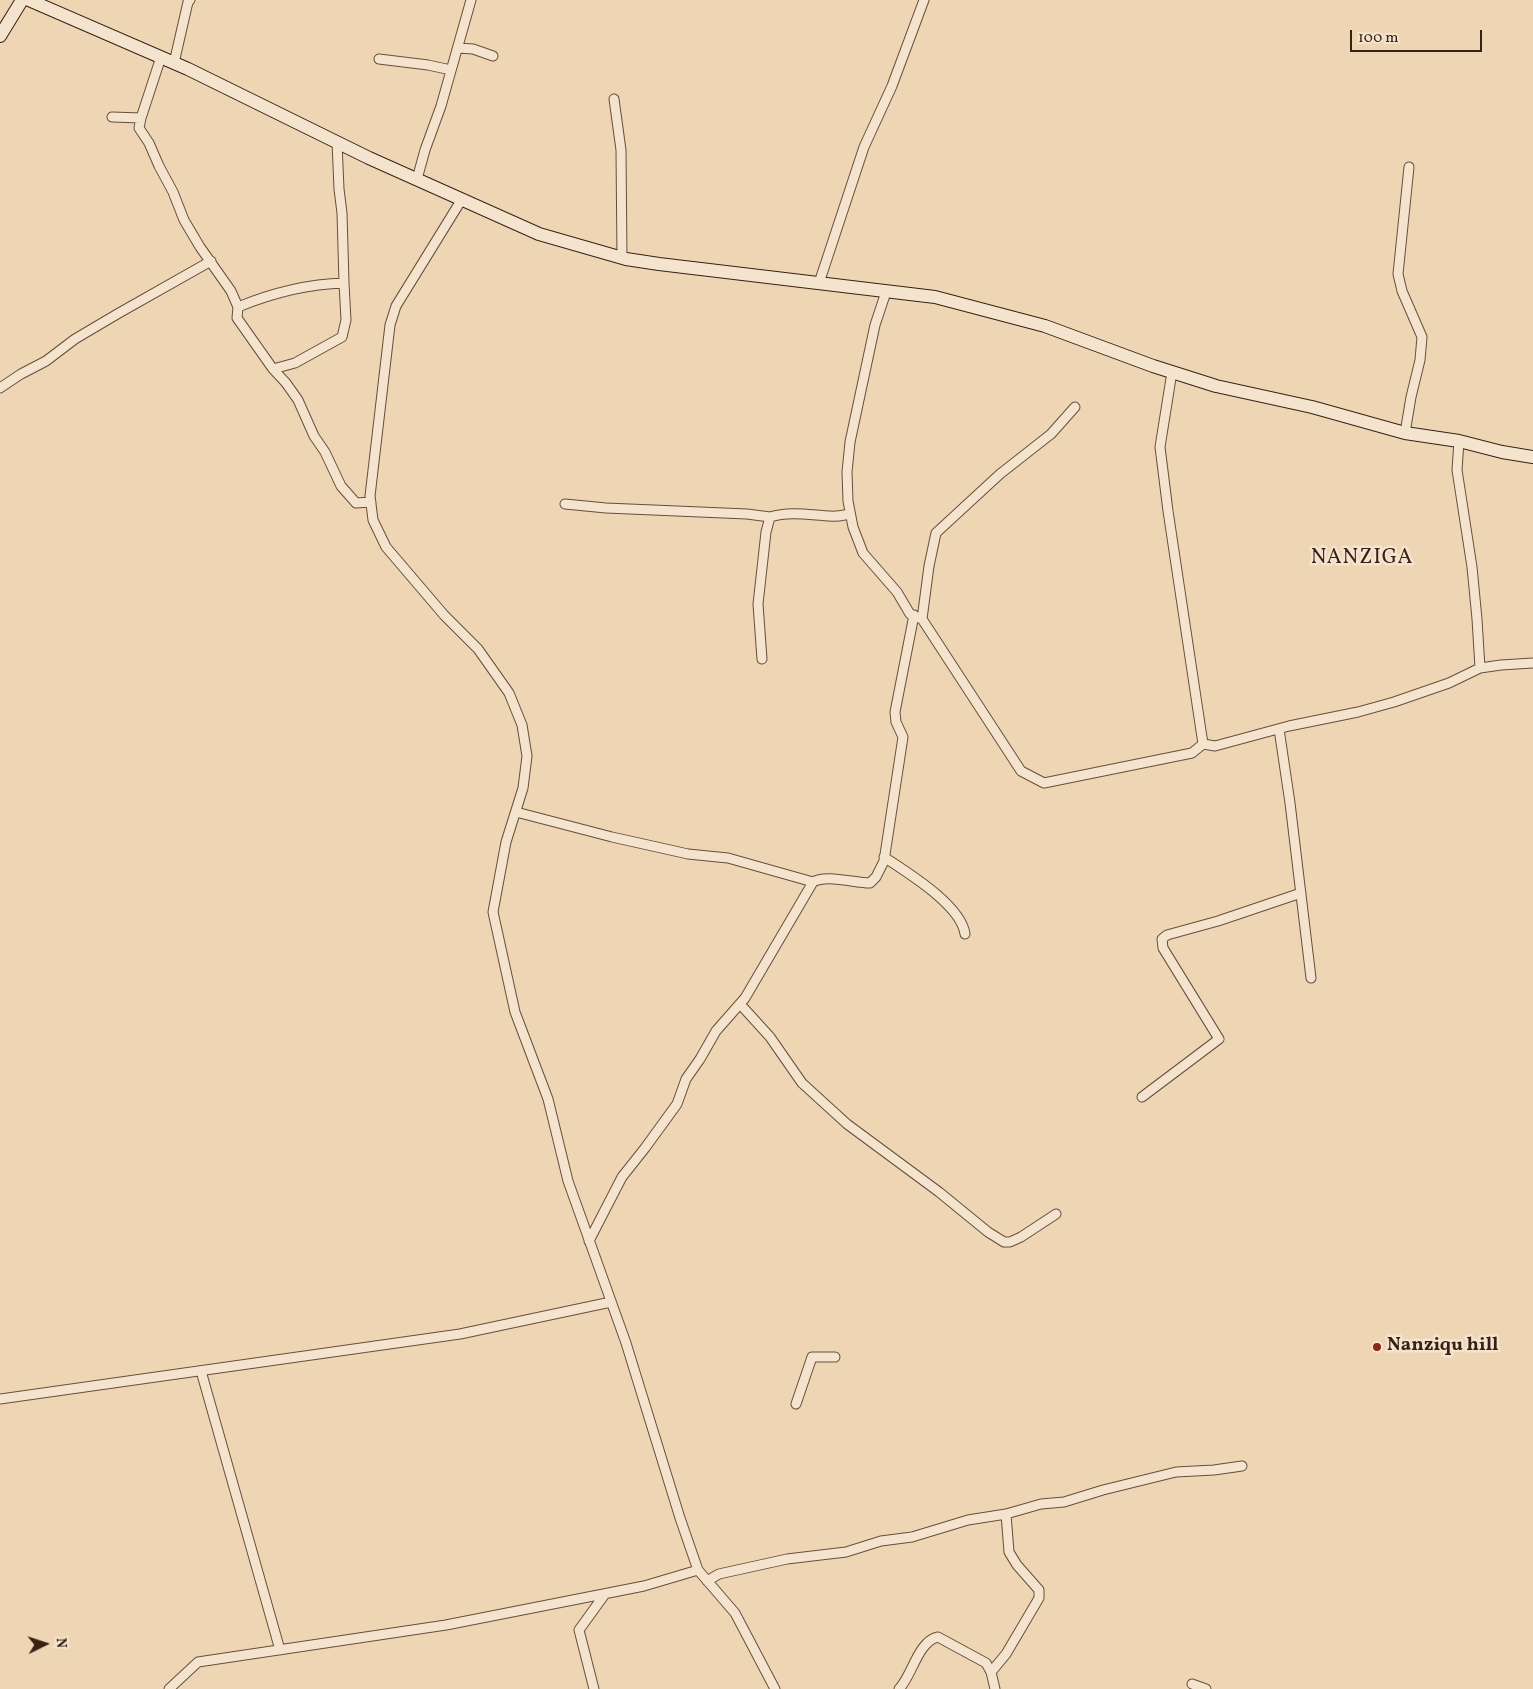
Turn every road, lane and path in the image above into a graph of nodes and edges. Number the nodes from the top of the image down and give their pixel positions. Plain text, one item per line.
1 (22, 0) edge
2 (29, 0) edge
3 (190, 0) edge
4 (471, 0) edge
5 (924, 0) edge
6 (0, 36) edge
7 (458, 48) junction
8 (493, 56) dead end
9 (160, 57) junction
10 (379, 59) dead end
11 (174, 63) junction
12 (451, 70) junction
13 (614, 100) dead end
14 (112, 117) dead end
15 (141, 118) junction
16 (337, 142) junction
17 (1409, 168) dead end
18 (417, 179) junction
19 (462, 199) junction
20 (622, 258) junction
21 (211, 261) junction
22 (344, 283) junction
23 (819, 283) junction
24 (886, 292) junction
25 (238, 307) junction
26 (273, 369) junction
27 (1172, 372) junction
28 (0, 388) edge
29 (1075, 407) dead end
30 (1405, 433) junction
31 (1460, 441) junction
32 (1533, 456) edge
33 (371, 502) junction
34 (566, 504) dead end
35 (850, 514) junction
36 (770, 517) junction
37 (918, 617) junction
38 (762, 659) dead end
39 (1533, 663) edge
40 (1480, 668) junction
41 (1279, 729) junction
42 (1203, 744) junction
43 (516, 812) junction
44 (884, 857) junction
45 (812, 882) junction
46 (1301, 893) junction
47 (965, 934) dead end
48 (1311, 978) dead end
49 (740, 1004) junction
50 (1142, 1097) dead end
51 (1056, 1214) dead end
52 (589, 1241) junction
53 (611, 1302) junction
54 (835, 1358) dead end
55 (200, 1371) junction
56 (0, 1399) edge
57 (796, 1404) dead end
58 (1242, 1466) dead end
59 (1006, 1514) junction
60 (698, 1570) junction
61 (707, 1581) junction
62 (605, 1594) junction
63 (280, 1650) junction
64 (991, 1672) junction
65 (1192, 1684) dead end
66 (169, 1689) edge
67 (594, 1689) edge
68 (776, 1689) edge
69 (899, 1689) edge
70 (996, 1689) edge
71 (1206, 1689) edge

1 - 6 street
2 - 9 street
3 - 11 street
4 - 7 street
5 - 23 street
7 - 8 street
7 - 12 street
9 - 11 street
9 - 15 street
10 - 12 street
11 - 16 street
12 - 18 street
13 - 20 street
14 - 15 street
15 - 21 street
16 - 18 street
16 - 22 street
17 - 30 street
18 - 19 street
19 - 20 street
19 - 33 street
20 - 23 street
21 - 25 street
21 - 28 street
22 - 25 street
22 - 26 street
23 - 24 street
24 - 27 street
24 - 35 street
25 - 26 street
26 - 33 street
27 - 30 street
27 - 42 street
29 - 37 street
30 - 31 street
31 - 32 street
31 - 40 street
33 - 43 street
34 - 36 street
35 - 36 street
35 - 37 street
36 - 38 street
37 - 42 street
37 - 44 street
39 - 40 street
40 - 41 street
41 - 42 street
41 - 46 street
43 - 45 street
43 - 52 street
44 - 45 street
44 - 47 street
45 - 49 street
46 - 48 street
46 - 50 street
49 - 51 street
49 - 52 street
52 - 53 street
53 - 55 street
53 - 60 street
54 - 57 street
55 - 56 street
55 - 63 street
58 - 59 street
59 - 61 street
59 - 64 street
60 - 61 street
60 - 62 street
61 - 68 street
62 - 63 street
62 - 67 street
63 - 66 street
64 - 69 street
64 - 70 street
65 - 71 street

